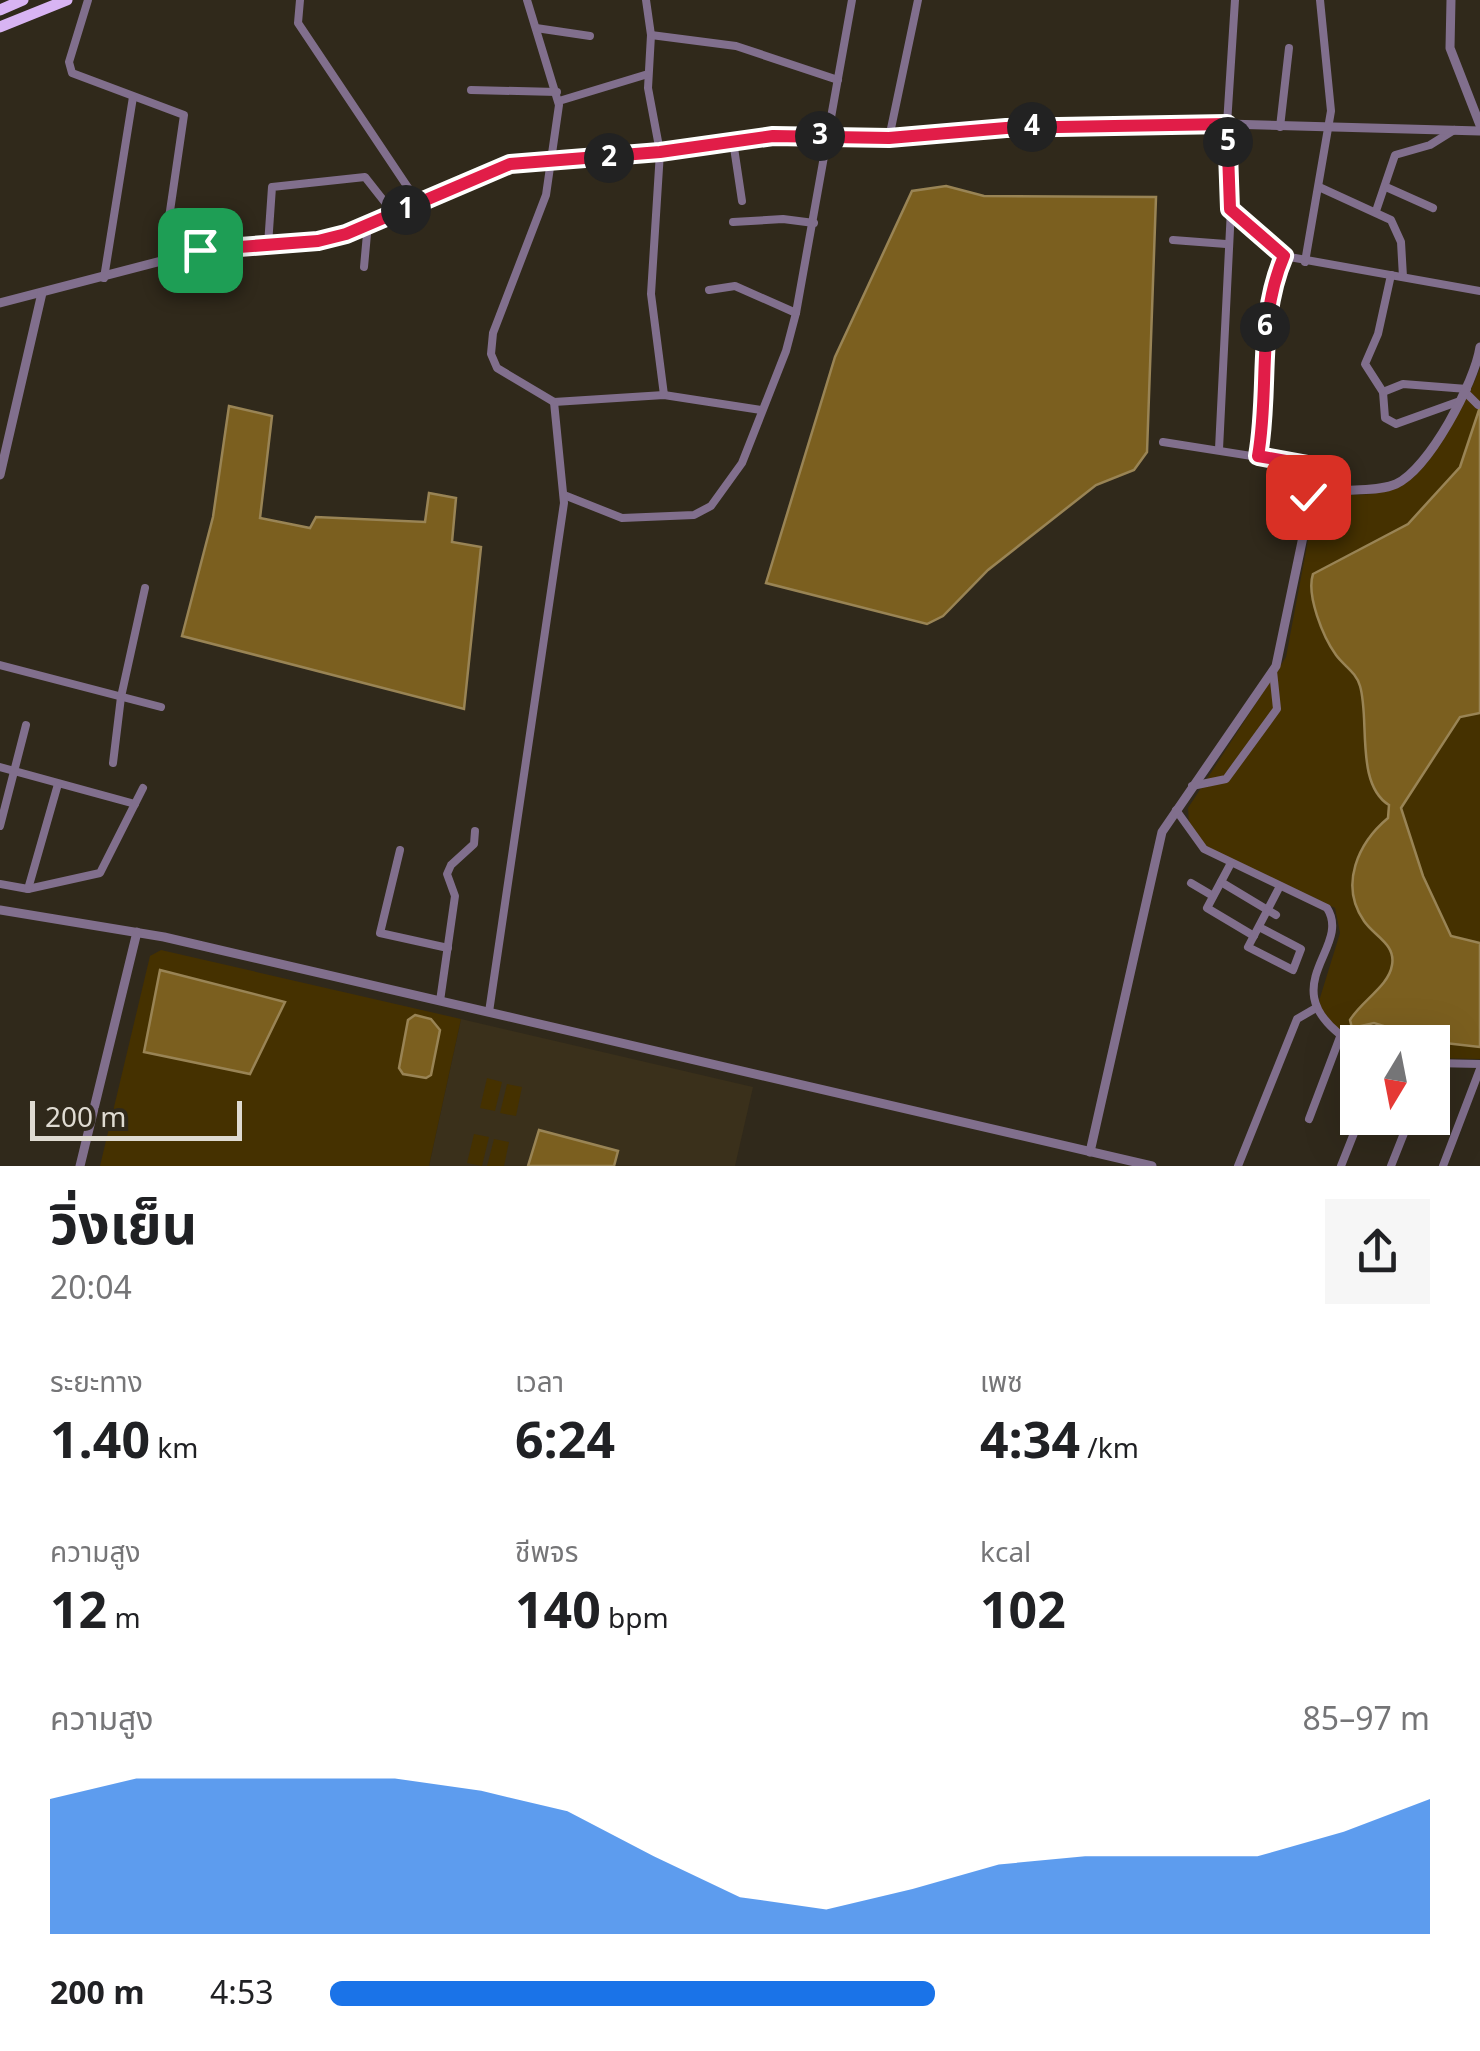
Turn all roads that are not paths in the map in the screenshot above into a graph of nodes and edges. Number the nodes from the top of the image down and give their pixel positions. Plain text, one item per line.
1 (23, 0) edge
2 (66, 0) edge
3 (88, 0) edge
4 (300, 0) edge
5 (527, 0) edge
6 (646, 0) edge
7 (852, 0) edge
8 (918, 0) edge
9 (1236, 0) edge
10 (1320, 0) edge
11 (1451, 0) edge
12 (0, 10) edge
13 (0, 28) edge
14 (536, 28) junction
15 (651, 35) junction
16 (590, 36) dead end
17 (1288, 48) dead end
18 (648, 74) junction
19 (838, 80) junction
20 (471, 90) dead end
21 (133, 97) junction
22 (558, 97) junction
23 (1227, 124) junction
24 (1330, 126) junction
25 (1280, 128) junction
26 (1480, 128) edge
27 (1454, 130) junction
28 (830, 136) junction
29 (889, 138) junction
30 (734, 141) junction
31 (660, 152) junction
32 (553, 163) junction
33 (1319, 187) junction
34 (1386, 188) junction
35 (742, 201) dead end
36 (419, 204) junction
37 (1433, 208) dead end
38 (1230, 209) junction
39 (1376, 211) junction
40 (395, 216) junction
41 (368, 222) junction
42 (732, 222) dead end
43 (814, 223) junction
44 (1173, 240) dead end
45 (268, 244) junction
46 (1226, 244) junction
47 (1284, 256) junction
48 (163, 259) junction
49 (1305, 262) junction
50 (364, 267) dead end
51 (1390, 275) junction
52 (1403, 276) junction
53 (104, 278) junction
54 (709, 290) dead end
55 (1480, 291) edge
56 (42, 293) junction
57 (0, 303) edge
58 (796, 313) junction
59 (1480, 346) edge
60 (1383, 392) junction
61 (1464, 394) junction
62 (664, 395) junction
63 (554, 402) junction
64 (1478, 405) edge
65 (761, 410) junction
66 (1163, 442) dead end
67 (1218, 449) junction
68 (1258, 456) junction
69 (0, 475) edge
70 (564, 496) junction
71 (1309, 508) junction
72 (145, 588) dead end
73 (0, 666) edge
74 (1273, 671) junction
75 (121, 697) junction
76 (161, 707) dead end
77 (26, 725) dead end
78 (113, 763) dead end
79 (0, 767) edge
80 (17, 772) junction
81 (58, 784) junction
82 (1192, 786) junction
83 (143, 788) dead end
84 (135, 804) junction
85 (1176, 810) junction
86 (0, 826) edge
87 (475, 831) dead end
88 (400, 850) dead end
89 (1231, 863) junction
90 (1220, 882) junction
91 (1190, 883) dead end
92 (0, 884) edge
93 (1280, 886) junction
94 (28, 889) junction
95 (1213, 896) junction
96 (0, 910) edge
97 (1272, 913) junction
98 (1259, 926) junction
99 (137, 932) junction
100 (1254, 936) junction
101 (448, 948) junction
102 (440, 1001) junction
103 (1316, 1008) junction
104 (490, 1012) junction
105 (1340, 1037) joint
106 (1450, 1064) edge
107 (1480, 1067) edge
108 (1309, 1119) dead end
109 (1353, 1135) edge
110 (1403, 1135) edge
111 (1090, 1152) junction
112 (80, 1166) edge
113 (1152, 1166) edge
114 (1238, 1166) edge
115 (1341, 1166) edge
116 (1391, 1166) edge
117 (1442, 1166) edge

1 - 12 main road
2 - 13 main road
3 - 21 street
4 - 36 street
5 - 14 street
6 - 15 street
7 - 19 street
8 - 29 street
9 - 23 street
10 - 24 street
11 - 26 street
14 - 16 street
14 - 22 street
15 - 18 street
15 - 19 street
17 - 25 street
18 - 22 street
18 - 31 street
19 - 28 street
20 - 22 street
21 - 48 street
21 - 53 street
22 - 32 street
23 - 25 street
23 - 29 street
23 - 38 street
24 - 25 street
24 - 27 street
24 - 33 street
26 - 27 street
27 - 34 street
28 - 29 street
28 - 30 street
28 - 43 street
30 - 31 street
30 - 35 street
31 - 32 street
31 - 62 street
32 - 36 street
32 - 63 street
33 - 39 street
33 - 49 street
34 - 37 street
34 - 39 street
36 - 40 street
38 - 46 street
38 - 47 street
39 - 52 street
40 - 41 street
40 - 45 street
41 - 45 street
41 - 50 street
42 - 43 street
43 - 58 street
44 - 46 street
45 - 48 street
46 - 67 street
47 - 49 street
47 - 68 street
48 - 53 street
49 - 51 street
51 - 52 street
51 - 60 street
52 - 55 street
53 - 56 street
54 - 58 street
56 - 57 street
56 - 69 street
58 - 65 street
59 - 61 street
60 - 61 street
60 - 61 street
61 - 64 street
61 - 71 street
62 - 63 street
62 - 65 street
63 - 70 street
65 - 70 street
66 - 67 street
67 - 68 street
68 - 71 street
70 - 104 street
71 - 74 street
72 - 75 street
73 - 75 street
74 - 82 street
74 - 82 street
75 - 76 street
75 - 78 street
77 - 80 street
79 - 80 street
80 - 81 street
80 - 86 street
81 - 84 street
81 - 94 street
82 - 85 street
83 - 84 street
84 - 94 street
85 - 89 street
85 - 111 street
87 - 101 street
88 - 101 street
89 - 90 street
89 - 93 street
90 - 95 street
90 - 97 street
91 - 95 street
92 - 94 street
93 - 97 street
93 - 103 street
95 - 100 street
96 - 99 street
97 - 98 street
98 - 100 street
98 - 100 street
99 - 102 street
99 - 112 street
101 - 102 street
102 - 104 street
103 - 105 street
103 - 114 street
104 - 111 street
105 - 108 street
106 - 107 street
107 - 117 street
109 - 115 street
110 - 116 street
111 - 113 street

